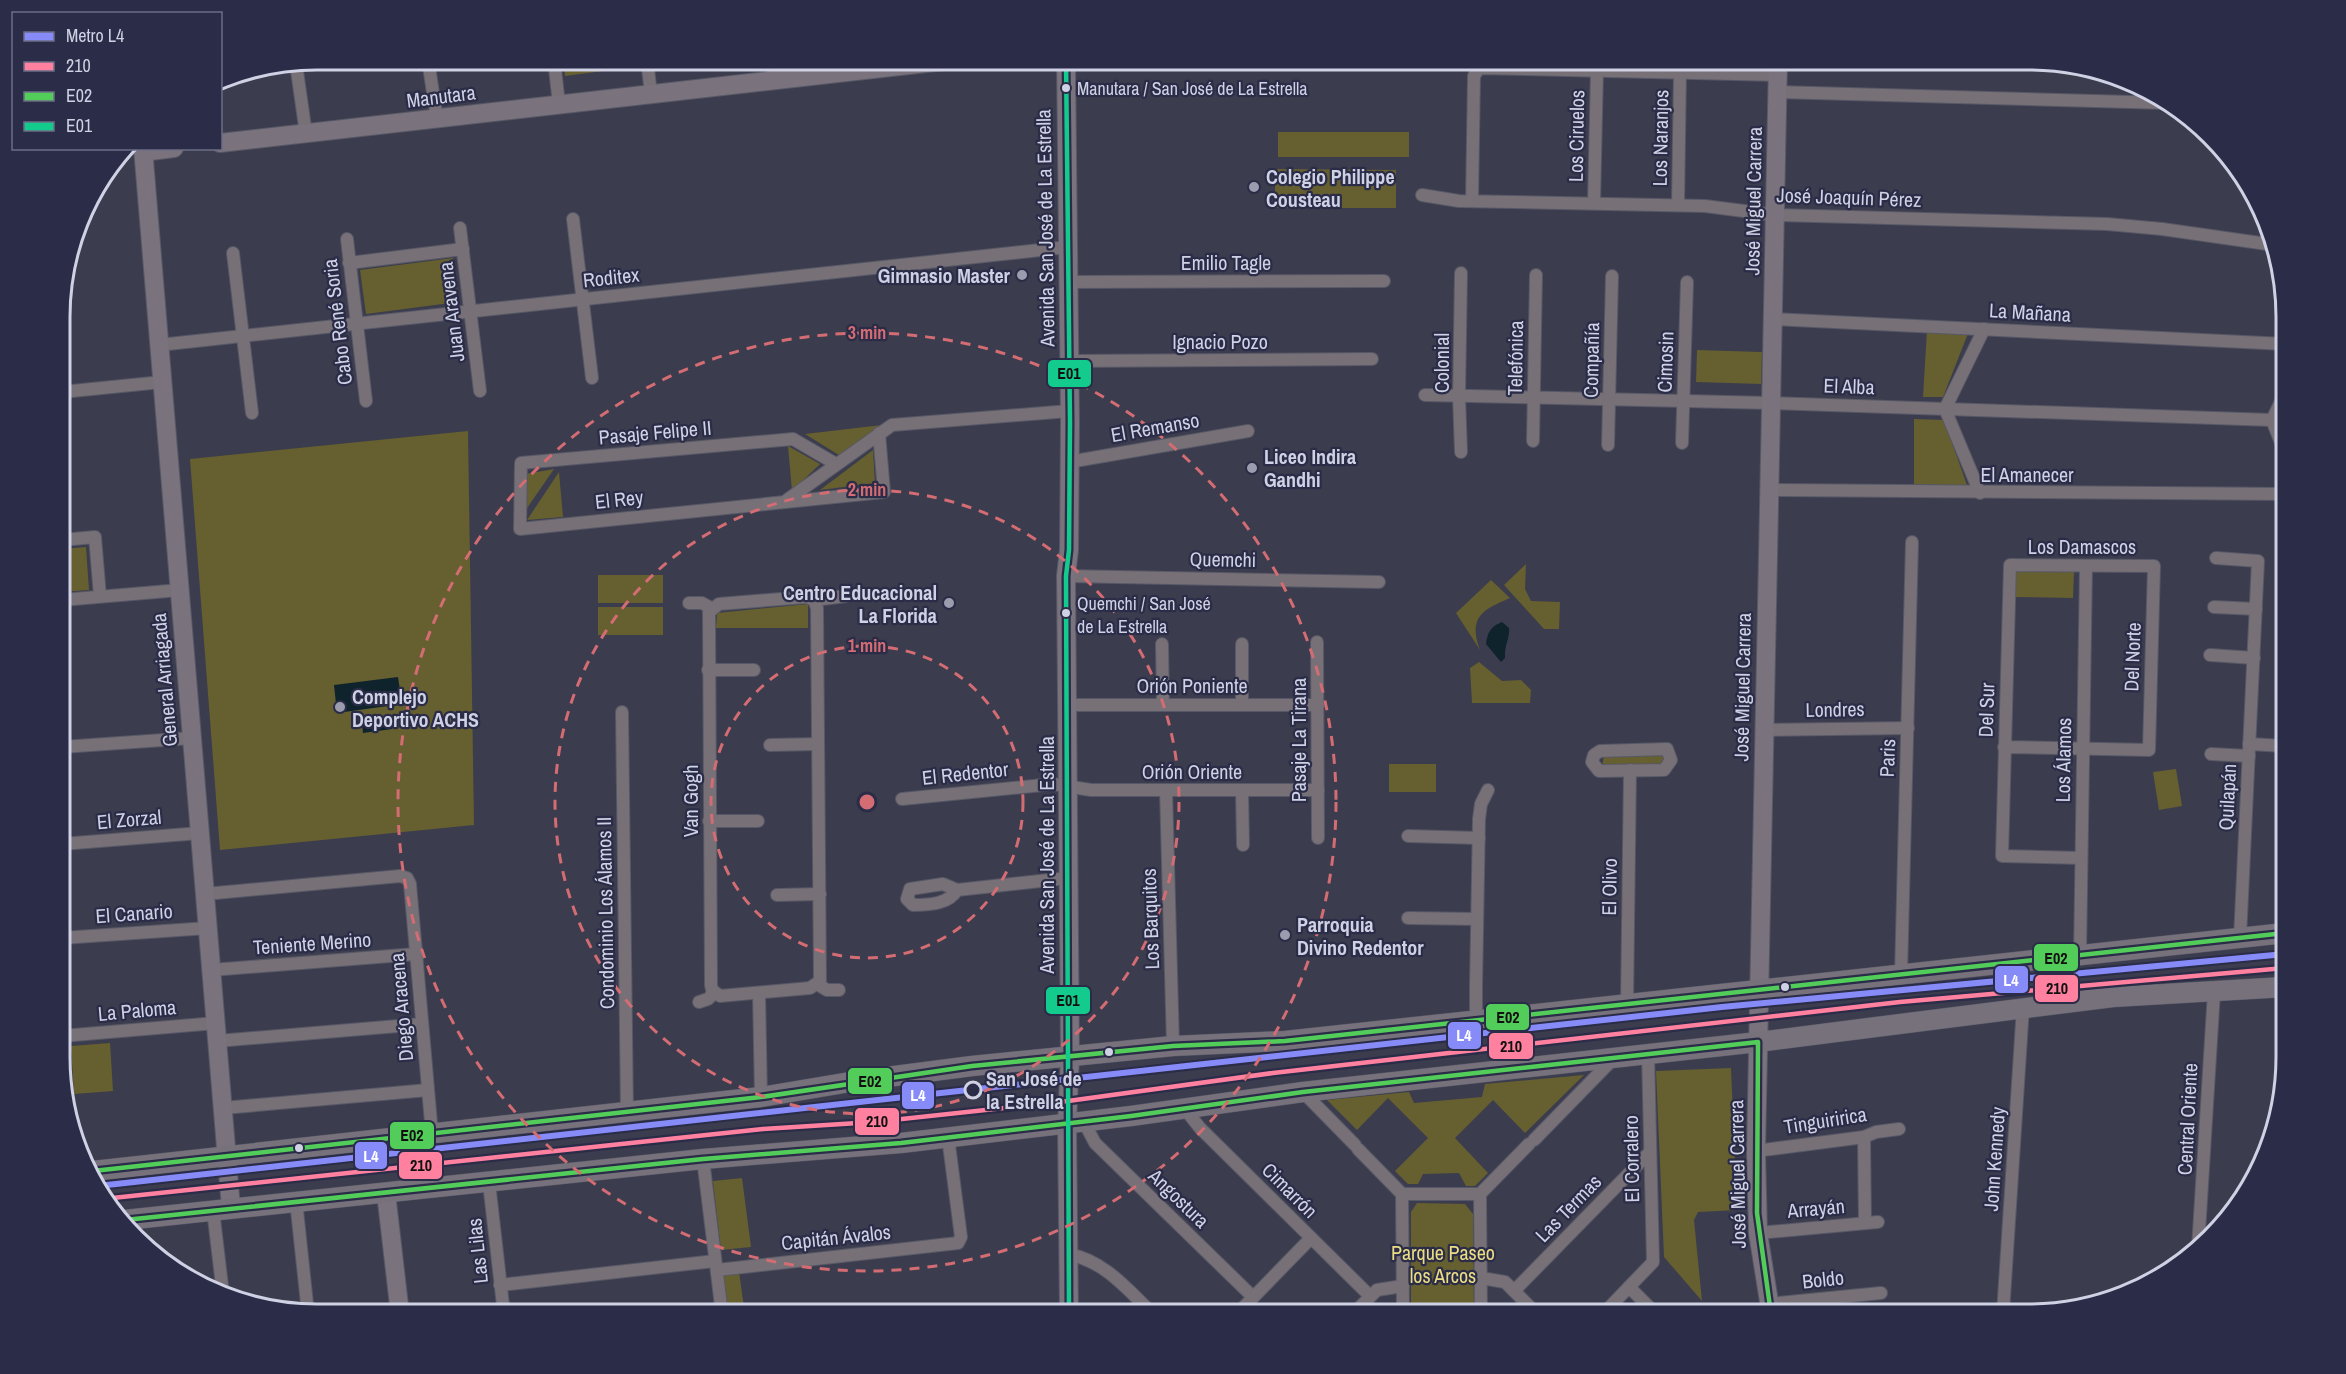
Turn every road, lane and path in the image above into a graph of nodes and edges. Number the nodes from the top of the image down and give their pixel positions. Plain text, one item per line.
1 (430, 70) edge
2 (555, 70) edge
3 (648, 70) edge
4 (772, 70) edge
5 (852, 70) edge
6 (1056, 70) edge
7 (1066, 70) edge
8 (1477, 70) edge
9 (1597, 70) joint
10 (297, 71) edge
11 (1680, 72) junction
12 (1778, 76) edge
13 (774, 80) junction
14 (651, 94) junction
15 (2148, 102) edge
16 (559, 104) junction
17 (437, 119) junction
18 (306, 134) junction
19 (222, 143) edge
20 (143, 150) edge
21 (1422, 195) dead end
22 (1472, 201) junction
23 (1594, 203) junction
24 (1678, 205) junction
25 (1775, 215) junction
26 (573, 219) dead end
27 (460, 228) dead end
28 (346, 239) dead end
29 (2264, 244) edge
30 (1063, 248) junction
31 (463, 249) junction
32 (233, 253) dead end
33 (349, 263) junction
34 (1461, 273) dead end
35 (1536, 275) dead end
36 (1612, 276) dead end
37 (1384, 281) dead end
38 (1068, 282) junction
39 (1687, 282) dead end
40 (583, 299) junction
41 (470, 311) junction
42 (1773, 319) junction
43 (357, 324) junction
44 (1984, 329) junction
45 (243, 336) junction
46 (2276, 344) edge
47 (159, 345) junction
48 (1372, 359) dead end
49 (1069, 361) junction
50 (592, 378) dead end
51 (162, 382) junction
52 (70, 391) edge
53 (480, 391) dead end
54 (1425, 395) dead end
55 (1459, 396) junction
56 (1534, 397) junction
57 (1609, 399) junction
58 (366, 401) dead end
59 (1683, 401) junction
60 (1771, 403) junction
61 (1945, 409) junction
62 (1064, 411) junction
63 (2276, 412) edge
64 (252, 413) dead end
65 (2272, 420) junction
66 (2276, 430) edge
67 (1248, 431) dead end
68 (879, 433) junction
69 (1533, 441) dead end
70 (1682, 443) dead end
71 (1608, 445) dead end
72 (1461, 452) dead end
73 (1069, 462) junction
74 (521, 463) joint
75 (836, 464) junction
76 (1769, 490) junction
77 (1980, 493) junction
78 (2276, 494) edge
79 (786, 501) junction
80 (70, 539) edge
81 (1912, 543) dead end
82 (2216, 558) dead end
83 (2010, 565) joint
84 (2086, 566) junction
85 (2154, 566) joint
86 (1066, 576) junction
87 (1379, 582) dead end
88 (180, 590) junction
89 (100, 596) junction
90 (846, 596) dead end
91 (70, 599) edge
92 (814, 600) junction
93 (689, 603) dead end
94 (2214, 607) dead end
95 (711, 608) junction
96 (2256, 609) junction
97 (1317, 642) dead end
98 (1162, 644) dead end
99 (1242, 644) dead end
100 (2210, 655) dead end
101 (2254, 658) junction
102 (708, 670) junction
103 (754, 670) dead end
104 (1067, 705) junction
105 (1163, 705) junction
106 (1242, 705) junction
107 (1318, 705) junction
108 (622, 712) dead end
109 (1908, 728) junction
110 (1764, 730) junction
111 (192, 738) junction
112 (818, 744) junction
113 (770, 745) dead end
114 (70, 746) edge
115 (2004, 747) junction
116 (2276, 747) edge
117 (2083, 749) junction
118 (2249, 750) junction
119 (2211, 754) dead end
120 (1630, 770) junction
121 (1068, 786) junction
122 (1166, 790) junction
123 (1242, 790) junction
124 (1318, 790) junction
125 (1488, 790) dead end
126 (902, 799) dead end
127 (709, 821) junction
128 (758, 821) dead end
129 (200, 833) junction
130 (1408, 836) dead end
131 (1318, 838) dead end
132 (1479, 838) junction
133 (70, 843) edge
134 (1243, 845) dead end
135 (2081, 858) junction
136 (1068, 878) junction
137 (957, 890) dead end
138 (205, 894) junction
139 (819, 894) junction
140 (777, 895) dead end
141 (1408, 918) dead end
142 (1477, 919) junction
143 (208, 928) junction
144 (2276, 934) edge
145 (70, 937) edge
146 (2240, 938) junction
147 (416, 954) junction
148 (2080, 956) junction
149 (211, 970) junction
150 (1901, 975) junction
151 (817, 984) junction
152 (2276, 988) edge
153 (839, 990) dead end
154 (1759, 991) junction
155 (714, 993) junction
156 (759, 993) junction
157 (2214, 993) junction
158 (699, 1002) dead end
159 (1627, 1005) junction
160 (2023, 1007) junction
161 (1479, 1020) junction
162 (422, 1024) junction
163 (216, 1032) junction
164 (70, 1036) edge
165 (1758, 1042) junction
166 (1173, 1046) junction
167 (1648, 1054) junction
168 (1070, 1056) junction
169 (1614, 1058) junction
170 (428, 1090) junction
171 (1303, 1092) junction
172 (761, 1097) junction
173 (223, 1108) junction
174 (1185, 1109) junction
175 (627, 1113) junction
176 (1075, 1123) junction
177 (1899, 1129) dead end
178 (432, 1134) junction
179 (948, 1137) junction
180 (1864, 1137) junction
181 (1756, 1150) junction
182 (1650, 1152) junction
183 (226, 1156) junction
184 (703, 1159) junction
185 (99, 1170) edge
186 (489, 1183) junction
187 (386, 1193) junction
188 (1402, 1194) junction
189 (1480, 1194) junction
190 (296, 1201) junction
191 (222, 1209) junction
192 (1878, 1222) dead end
193 (135, 1223) edge
194 (1864, 1223) junction
195 (1758, 1233) junction
196 (2199, 1235) edge
197 (1311, 1238) junction
198 (1068, 1254) junction
199 (716, 1266) junction
200 (1481, 1278) junction
201 (223, 1285) edge
202 (500, 1285) junction
203 (1403, 1286) junction
204 (1629, 1287) junction
205 (1514, 1291) junction
206 (1881, 1293) dead end
207 (1370, 1296) junction
208 (1253, 1297) junction
209 (307, 1303) edge
210 (399, 1304) edge
211 (503, 1304) edge
212 (721, 1304) edge
213 (1069, 1304) edge
214 (1142, 1304) edge
215 (1246, 1304) edge
216 (1362, 1304) edge
217 (1403, 1304) edge
218 (1481, 1304) edge
219 (1527, 1304) edge
220 (1613, 1304) edge
221 (1646, 1304) edge
222 (1769, 1304) edge
223 (1805, 1304) edge
224 (2004, 1304) edge

1 - 17 street
2 - 16 street
3 - 14 street
4 - 13 street
5 - 13 street, Manutara
6 - 30 street, Avenida San José de La Estrella
7 - 30 street, Avenida San José de La Estrella
8 - 22 street
9 - 11 street
9 - 23 street, Los Ciruelos
10 - 18 street
11 - 12 street
11 - 24 street, Los Naranjos
12 - 15 street
12 - 25 street, José Miguel Carrera
13 - 14 street, Manutara
14 - 16 street, Manutara
16 - 17 street, Manutara
17 - 18 street, Manutara
18 - 19 street, Manutara
20 - 47 street, General Arriagada
21 - 22 street, José Joaquín Pérez
22 - 23 street, José Joaquín Pérez
23 - 24 street, José Joaquín Pérez
24 - 25 street, José Joaquín Pérez
25 - 29 street, José Joaquín Pérez
25 - 42 street, José Miguel Carrera
26 - 40 street
27 - 31 street, Juan Aravena
28 - 33 street, Cabo René Soria
30 - 38 street, Avenida San José de La Estrella
30 - 40 street, Roditex
30 - 62 street, Avenida San José de La Estrella
31 - 33 street
31 - 41 street, Juan Aravena
32 - 45 street
33 - 43 street, Cabo René Soria
34 - 55 street, Colonial
35 - 56 street, Telefónica
36 - 57 street, Compañía
37 - 38 street, Emilio Tagle
38 - 49 street, Avenida San José de La Estrella
39 - 59 street, Cimosin
40 - 41 street, Roditex
40 - 50 street
41 - 43 street, Roditex
41 - 53 street, Juan Aravena
42 - 44 street, La Mañana
42 - 60 street, José Miguel Carrera
43 - 45 street, Roditex
43 - 58 street, Cabo René Soria
44 - 46 street, La Mañana
44 - 61 street
45 - 47 street, Roditex
45 - 64 street
47 - 51 street, General Arriagada
48 - 49 street, Ignacio Pozo
49 - 62 street, Avenida San José de La Estrella
51 - 52 street
51 - 88 street, General Arriagada
54 - 55 street, El Alba
55 - 56 street, El Alba
55 - 72 street, Colonial
56 - 57 street, El Alba
56 - 69 street, Telefónica
57 - 59 street, El Alba
57 - 71 street, Compañía
59 - 60 street, El Alba
59 - 70 street, Cimosin
60 - 61 street, El Alba
60 - 76 street, José Miguel Carrera
61 - 65 street, El Alba
61 - 77 street
62 - 68 street
62 - 73 street, Avenida San José de La Estrella
62 - 86 street, Avenida San José de La Estrella
63 - 65 street
65 - 66 street
67 - 73 street, El Remanso
68 - 75 street
68 - 79 street, El Rey
73 - 86 street, Avenida San José de La Estrella
74 - 75 street, Pasaje Felipe II
74 - 79 street, El Rey
75 - 79 street
76 - 77 street, El Amanecer
76 - 110 street, José Miguel Carrera
77 - 78 street, El Amanecer
80 - 89 street
81 - 109 street, Paris
82 - 96 street, Quilapán
83 - 84 street, Los Damascos
83 - 115 street, Del Sur
84 - 85 street, Los Damascos
84 - 117 street, Los Álamos
85 - 117 street, Del Norte
86 - 87 street, Quemchi
86 - 104 street, Avenida San José de La Estrella
88 - 89 street
88 - 111 street, General Arriagada
89 - 91 street
90 - 92 street
92 - 95 street
92 - 112 street
93 - 95 street
94 - 96 street
95 - 102 street, Van Gogh
96 - 101 street, Quilapán
97 - 107 street, Pasaje La Tirana
98 - 105 street
99 - 106 street
100 - 101 street
101 - 118 street, Quilapán
102 - 103 street
102 - 127 street, Van Gogh
104 - 105 street, Orión Poniente
104 - 121 street, Avenida San José de La Estrella
105 - 106 street, Orión Poniente
106 - 107 street, Orión Poniente
107 - 124 street, Pasaje La Tirana
108 - 175 street, Condominio Los Álamos II
109 - 110 street, Londres
109 - 150 street, Paris
110 - 154 street, José Miguel Carrera
111 - 114 street
111 - 129 street, General Arriagada
112 - 113 street
112 - 139 street
115 - 117 street
115 - 135 street, Del Sur
116 - 118 street
117 - 135 street, Los Álamos
118 - 119 street
118 - 146 street, Quilapán
120 - 120 street
120 - 159 street, El Olivo
121 - 122 street, Orión Oriente
121 - 126 street, El Redentor
121 - 136 street, Avenida San José de La Estrella
122 - 123 street, Orión Oriente
122 - 166 street, Los Barquitos
123 - 124 street, Orión Oriente
123 - 134 street
124 - 131 street, Pasaje La Tirana
125 - 132 street
127 - 128 street
127 - 155 street, Van Gogh
129 - 133 street, El Zorzal
129 - 138 street, General Arriagada
130 - 132 street
132 - 142 street
135 - 148 street, Los Álamos
136 - 137 street
136 - 168 street, Avenida San José de La Estrella
138 - 143 street, General Arriagada
138 - 147 street, Diego Aracena
139 - 140 street
139 - 151 street
141 - 142 street
142 - 161 street
143 - 145 street, El Canario
143 - 149 street, General Arriagada
144 - 146 main road
146 - 148 main road
147 - 149 street, Teniente Merino
147 - 162 street, Diego Aracena
148 - 150 main road
149 - 163 street, General Arriagada
150 - 154 main road
151 - 153 street
151 - 156 street
152 - 157 main road
154 - 159 main road
154 - 165 street, José Miguel Carrera
155 - 156 street
155 - 158 street
156 - 172 street
157 - 160 main road
157 - 196 street, Central Oriente
159 - 161 main road
160 - 165 main road
160 - 224 street, John Kennedy
161 - 166 main road
162 - 163 street, La Paloma
162 - 170 street, Diego Aracena
163 - 164 street, La Paloma
163 - 173 street, General Arriagada
165 - 167 main road
165 - 181 street, José Miguel Carrera
166 - 168 main road
167 - 169 main road
167 - 182 street, El Corralero
168 - 172 main road
168 - 176 street, Avenida San José de La Estrella
169 - 171 main road
169 - 189 street
170 - 173 street
170 - 178 street, Diego Aracena
171 - 174 main road
171 - 188 street
172 - 175 main road
173 - 183 street, General Arriagada
174 - 176 main road
174 - 197 street, Cimarrón
175 - 178 main road
176 - 179 main road
176 - 198 street, Avenida San José de La Estrella
176 - 208 street, Angostura
177 - 180 street, Tinguiririca
178 - 183 main road
179 - 184 main road
179 - 199 street, Capitán Ávalos
180 - 181 street, Tinguiririca
180 - 194 street
181 - 195 street, José Miguel Carrera
182 - 204 street, El Corralero
182 - 205 street, Las Termas
183 - 185 main road
183 - 191 street, General Arriagada
184 - 186 main road
184 - 199 street
186 - 187 main road
186 - 202 street, Las Lilas
187 - 190 main road
187 - 210 street
188 - 189 street
188 - 203 street
189 - 200 street
190 - 191 main road
190 - 209 street
191 - 193 main road
191 - 201 street
192 - 194 street, Arrayán
194 - 195 street, Arrayán
195 - 222 street, José Miguel Carrera
197 - 207 street, Cimarrón
197 - 208 street
198 - 213 street, Avenida San José de La Estrella
198 - 214 street
199 - 202 street, Capitán Ávalos
199 - 212 street
200 - 205 street
200 - 218 street
202 - 211 street, Las Lilas
203 - 207 street
203 - 217 street
204 - 220 street
204 - 221 street
205 - 219 street
206 - 223 street, Boldo
207 - 216 street
208 - 215 street

